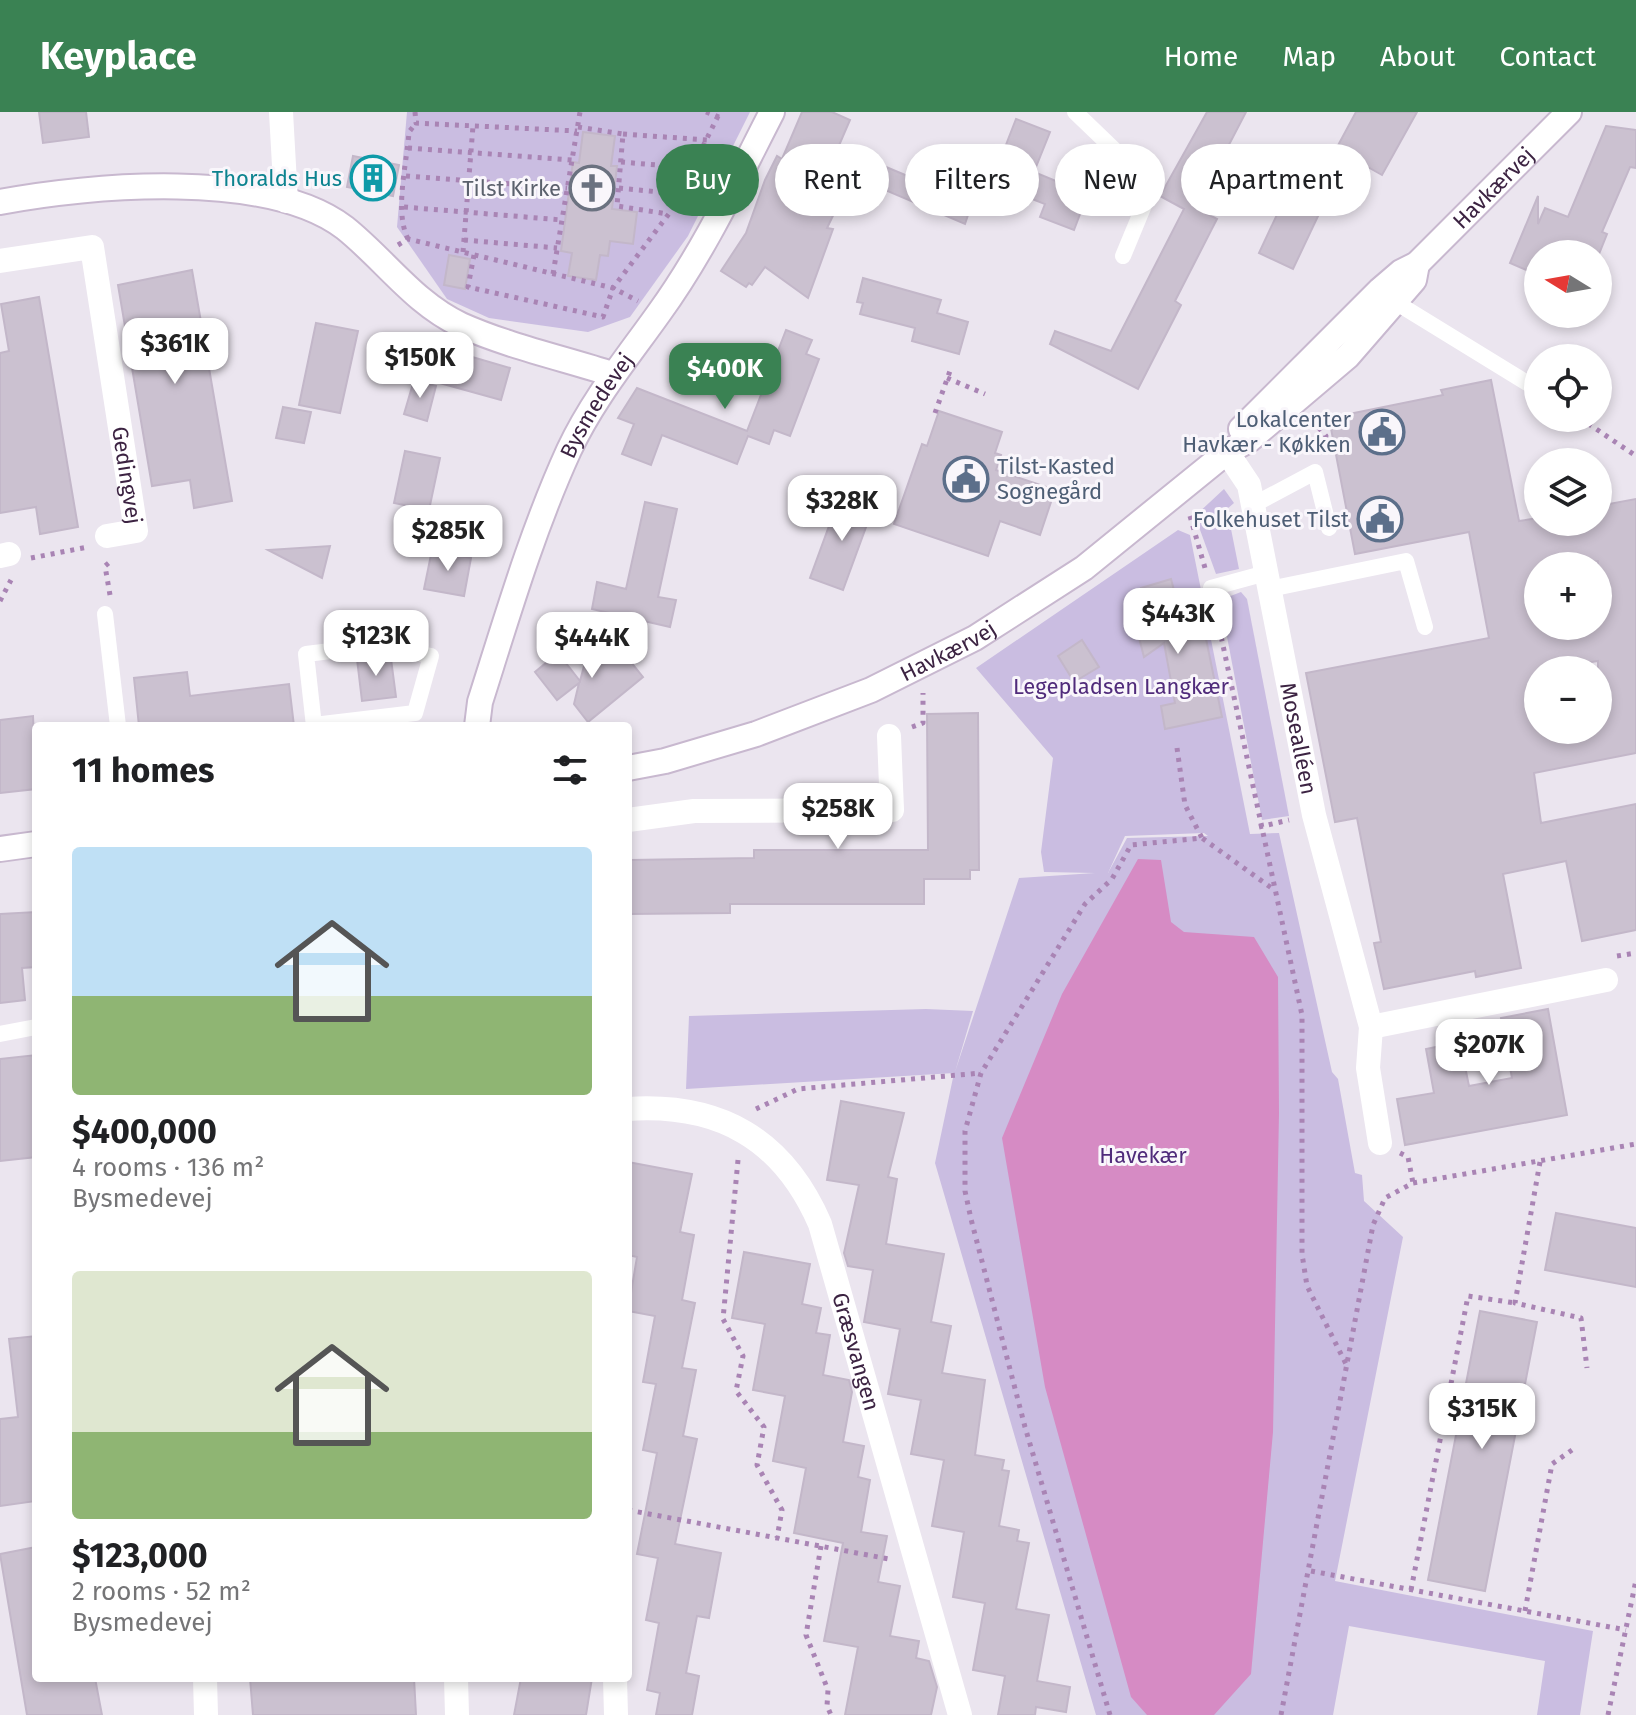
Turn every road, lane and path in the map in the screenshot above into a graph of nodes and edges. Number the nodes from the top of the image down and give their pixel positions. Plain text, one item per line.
1 (281, 112) edge
2 (415, 112) edge
3 (580, 112) edge
4 (706, 112) edge
5 (772, 112) edge
6 (1075, 112) edge
7 (1569, 112) edge
8 (719, 114) edge
9 (416, 123) junction
10 (473, 126) junction
11 (577, 129) junction
12 (623, 134) junction
13 (707, 140) junction
14 (705, 144) edge
15 (408, 148) junction
16 (471, 152) junction
17 (572, 160) junction
18 (621, 162) junction
19 (656, 165) edge
20 (406, 176) junction
21 (468, 181) junction
22 (567, 188) junction
23 (619, 188) junction
24 (656, 192) edge
25 (286, 201) junction
26 (0, 202) edge
27 (404, 207) junction
28 (466, 212) junction
29 (656, 212) edge
30 (667, 216) edge
31 (562, 220) junction
32 (408, 239) junction
33 (464, 240) junction
34 (557, 248) junction
35 (463, 252) junction
36 (474, 255) junction
37 (1123, 256) dead end
38 (376, 257) junction
39 (0, 261) edge
40 (553, 274) junction
41 (613, 288) junction
42 (1386, 297) junction
43 (660, 313) junction
44 (951, 368) dead end
45 (612, 374) junction
46 (947, 378) junction
47 (1524, 381) edge
48 (985, 394) dead end
49 (1296, 401) junction
50 (935, 413) dead end
51 (1601, 432) edge
52 (1227, 452) junction
53 (1636, 456) edge
54 (1315, 472) junction
55 (1175, 496) junction
56 (1253, 505) junction
57 (1329, 528) dead end
58 (107, 536) junction
59 (4, 555) edge
60 (1268, 581) junction
61 (1211, 588) junction
62 (105, 614) joint
63 (1425, 627) dead end
64 (923, 664) junction
65 (118, 722) edge
66 (314, 722) edge
67 (345, 722) edge
68 (478, 722) edge
69 (889, 736) joint
70 (1177, 748) dead end
71 (632, 767) edge
72 (632, 819) edge
73 (1202, 838) junction
74 (32, 845) edge
75 (0, 849) edge
76 (1273, 889) junction
77 (1606, 980) dead end
78 (1371, 1027) junction
79 (32, 1028) edge
80 (0, 1034) edge
81 (981, 1073) junction
82 (632, 1109) edge
83 (741, 1129) junction
84 (1380, 1143) dead end
85 (1636, 1144) edge
86 (1540, 1162) junction
87 (1515, 1303) junction
88 (1346, 1364) junction
89 (1587, 1368) dead end
90 (1572, 1450) dead end
91 (632, 1511) edge
92 (777, 1538) junction
93 (821, 1546) junction
94 (917, 1564) junction
95 (1311, 1571) junction
96 (1636, 1580) edge
97 (1411, 1590) junction
98 (1525, 1611) junction
99 (1626, 1630) junction
100 (205, 1682) edge
101 (456, 1682) edge
102 (615, 1682) edge
103 (1280, 1714) edge
104 (206, 1715) edge
105 (457, 1715) edge
106 (616, 1715) edge
107 (831, 1715) edge
108 (960, 1715) edge
109 (1110, 1715) edge
110 (1608, 1715) edge

1 - 25 street
2 - 9 path
3 - 11 path
4 - 8 path
5 - 43 street, Bysmedevej
6 - 37 lane
7 - 42 street, Havkærvej
8 - 13 path
9 - 10 path
9 - 15 path
10 - 11 path
10 - 16 path
11 - 12 path
11 - 17 path
12 - 13 path
12 - 18 path
13 - 14 path
15 - 16 path
15 - 20 path
16 - 17 path
16 - 21 path
17 - 22 path
18 - 19 path
18 - 23 path
20 - 21 path
20 - 27 path
21 - 22 path
21 - 28 path
22 - 31 path
23 - 24 path
23 - 29 path
25 - 26 street
25 - 38 street
27 - 28 path
27 - 32 path
28 - 31 path
28 - 33 path
30 - 41 path
31 - 34 path
32 - 35 path
32 - 38 path
33 - 34 path
33 - 35 path
34 - 40 path
35 - 36 path
36 - 40 path
36 - 41 path
38 - 45 street
39 - 58 street, Gedingvej
40 - 41 path
41 - 43 path
42 - 47 lane
42 - 49 street, Havkærvej
42 - 52 street, Havkærvej
43 - 45 street, Bysmedevej
44 - 46 path
45 - 68 street, Bysmedevej
46 - 48 path
46 - 50 path
49 - 52 street, Havkærvej
49 - 54 path
51 - 53 path
52 - 55 street, Havkærvej
52 - 56 street, Mosealléen
54 - 56 lane
54 - 57 lane
55 - 61 path
55 - 64 street, Havkærvej
56 - 60 street, Mosealléen
58 - 59 path
58 - 62 path
60 - 61 lane
60 - 63 lane
60 - 78 street, Mosealléen
61 - 76 path
62 - 65 lane
64 - 69 path
64 - 71 street, Havkærvej
66 - 67 lane
69 - 72 street
70 - 73 path
73 - 76 path
73 - 81 path
74 - 75 street
76 - 88 path
77 - 78 street
78 - 84 street, Mosealléen
79 - 80 lane
81 - 83 path
81 - 109 path
82 - 83 street, Græsvangen
83 - 92 path
83 - 94 street, Græsvangen
85 - 86 path
86 - 87 path
86 - 88 path
87 - 89 path
87 - 97 path
88 - 95 path
90 - 98 path
91 - 92 path
92 - 93 path
93 - 94 path
93 - 107 path
94 - 108 street, Græsvangen
95 - 97 path
95 - 103 path
96 - 99 path
97 - 98 path
98 - 99 path
99 - 110 path
100 - 104 street
101 - 105 street
102 - 106 street

